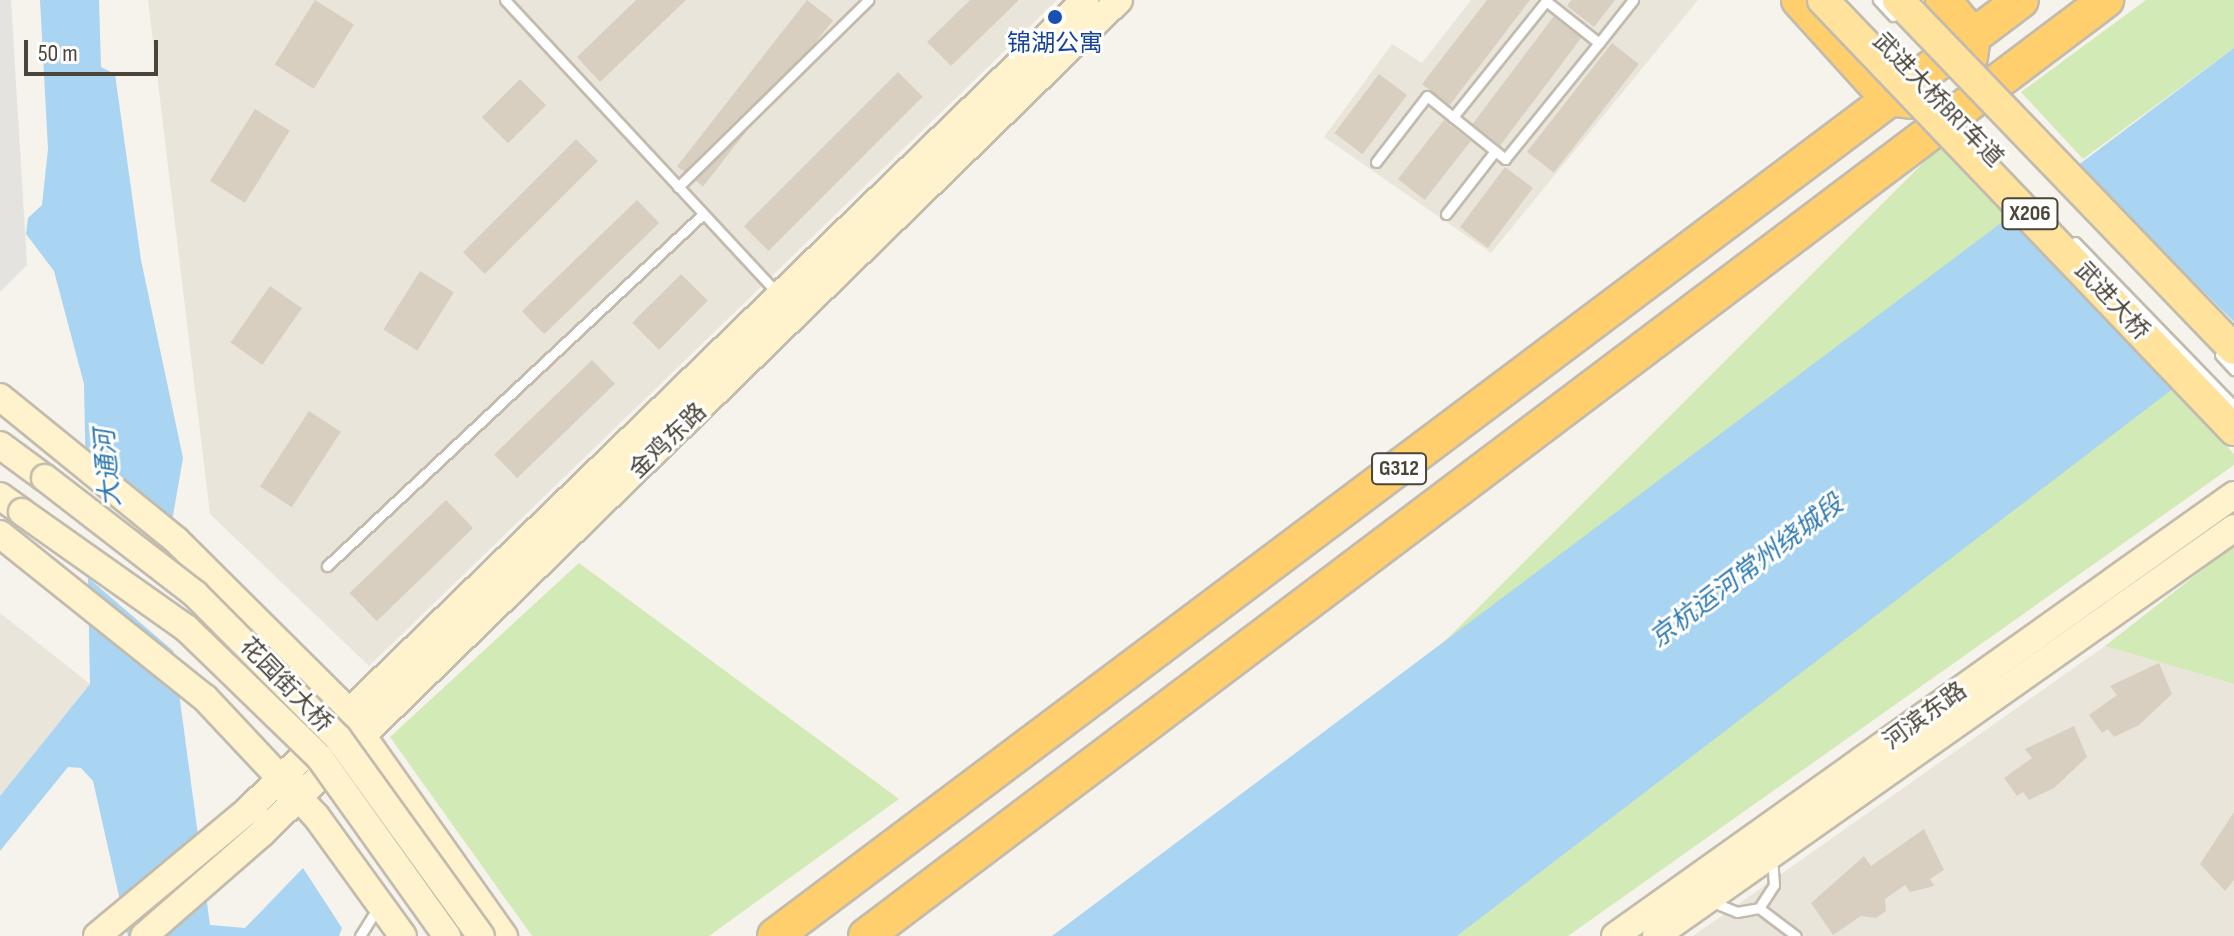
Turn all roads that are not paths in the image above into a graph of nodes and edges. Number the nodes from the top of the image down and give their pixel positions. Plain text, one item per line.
1 (505, 0) edge
2 (868, 0) edge
3 (1085, 0) edge
4 (1119, 0) edge
5 (1633, 0) edge
6 (1799, 0) edge
7 (1823, 0) edge
8 (1843, 0) edge
9 (1878, 0) edge
10 (1898, 0) edge
11 (1943, 0) edge
12 (2021, 0) edge
13 (2106, 0) edge
14 (1546, 1) edge
15 (1973, 36) junction
16 (1599, 43) junction
17 (1888, 98) junction
18 (1961, 107) junction
19 (1453, 117) junction
20 (1495, 151) junction
21 (1376, 162) dead end
22 (678, 187) junction
23 (703, 214) junction
24 (1446, 214) dead end
25 (789, 306) junction
26 (2234, 349) edge
27 (2234, 370) edge
28 (0, 397) edge
29 (2234, 406) edge
30 (2234, 430) edge
31 (0, 445) edge
32 (2234, 495) edge
33 (0, 496) edge
34 (2234, 528) edge
35 (0, 534) edge
36 (327, 566) dead end
37 (356, 725) junction
38 (290, 788) junction
39 (1772, 854) junction
40 (1707, 900) junction
41 (381, 904) junction
42 (1759, 908) junction
43 (101, 934) edge
44 (144, 936) edge
45 (360, 936) edge
46 (403, 936) edge
47 (447, 936) edge
48 (481, 936) edge
49 (504, 936) edge
50 (775, 936) edge
51 (866, 936) edge
52 (1615, 936) edge
53 (1656, 936) edge
54 (1796, 936) edge

1 - 22 lane
2 - 22 lane
3 - 25 main road, 金鸡东路
4 - 25 main road, 金鸡东路
5 - 16 lane
6 - 17 highway
7 - 30 main road, 武进大桥 / X206, bridge
8 - 29 lane, 武进大桥BRT车道, bridge
9 - 27 lane, 武进大桥BRT车道, bridge
10 - 26 main road, X206, bridge
11 - 15 highway
12 - 15 highway, G312
13 - 18 highway, G312
14 - 16 lane
14 - 19 lane
15 - 17 highway, G312
15 - 18 highway
16 - 20 lane
17 - 18 highway
17 - 50 highway, G312
18 - 51 highway, G312
19 - 20 lane
19 - 21 lane
20 - 24 lane
22 - 23 lane
23 - 25 lane
23 - 36 lane
25 - 37 main road, 金鸡东路
28 - 37 main road
31 - 48 main road, 花园街大桥, bridge
32 - 52 main road, 河滨东路
33 - 47 main road, 花园街大桥, bridge
34 - 39 main road, 河滨东路
35 - 38 main road
37 - 38 main road, 金鸡东路
37 - 49 main road
38 - 41 main road
38 - 43 main road, 金鸡东路
38 - 44 main road, 金鸡东路
39 - 40 main road, 河滨东路
39 - 42 lane
40 - 42 lane
40 - 53 main road, 河滨东路
41 - 45 lane
41 - 46 main road
42 - 54 lane

